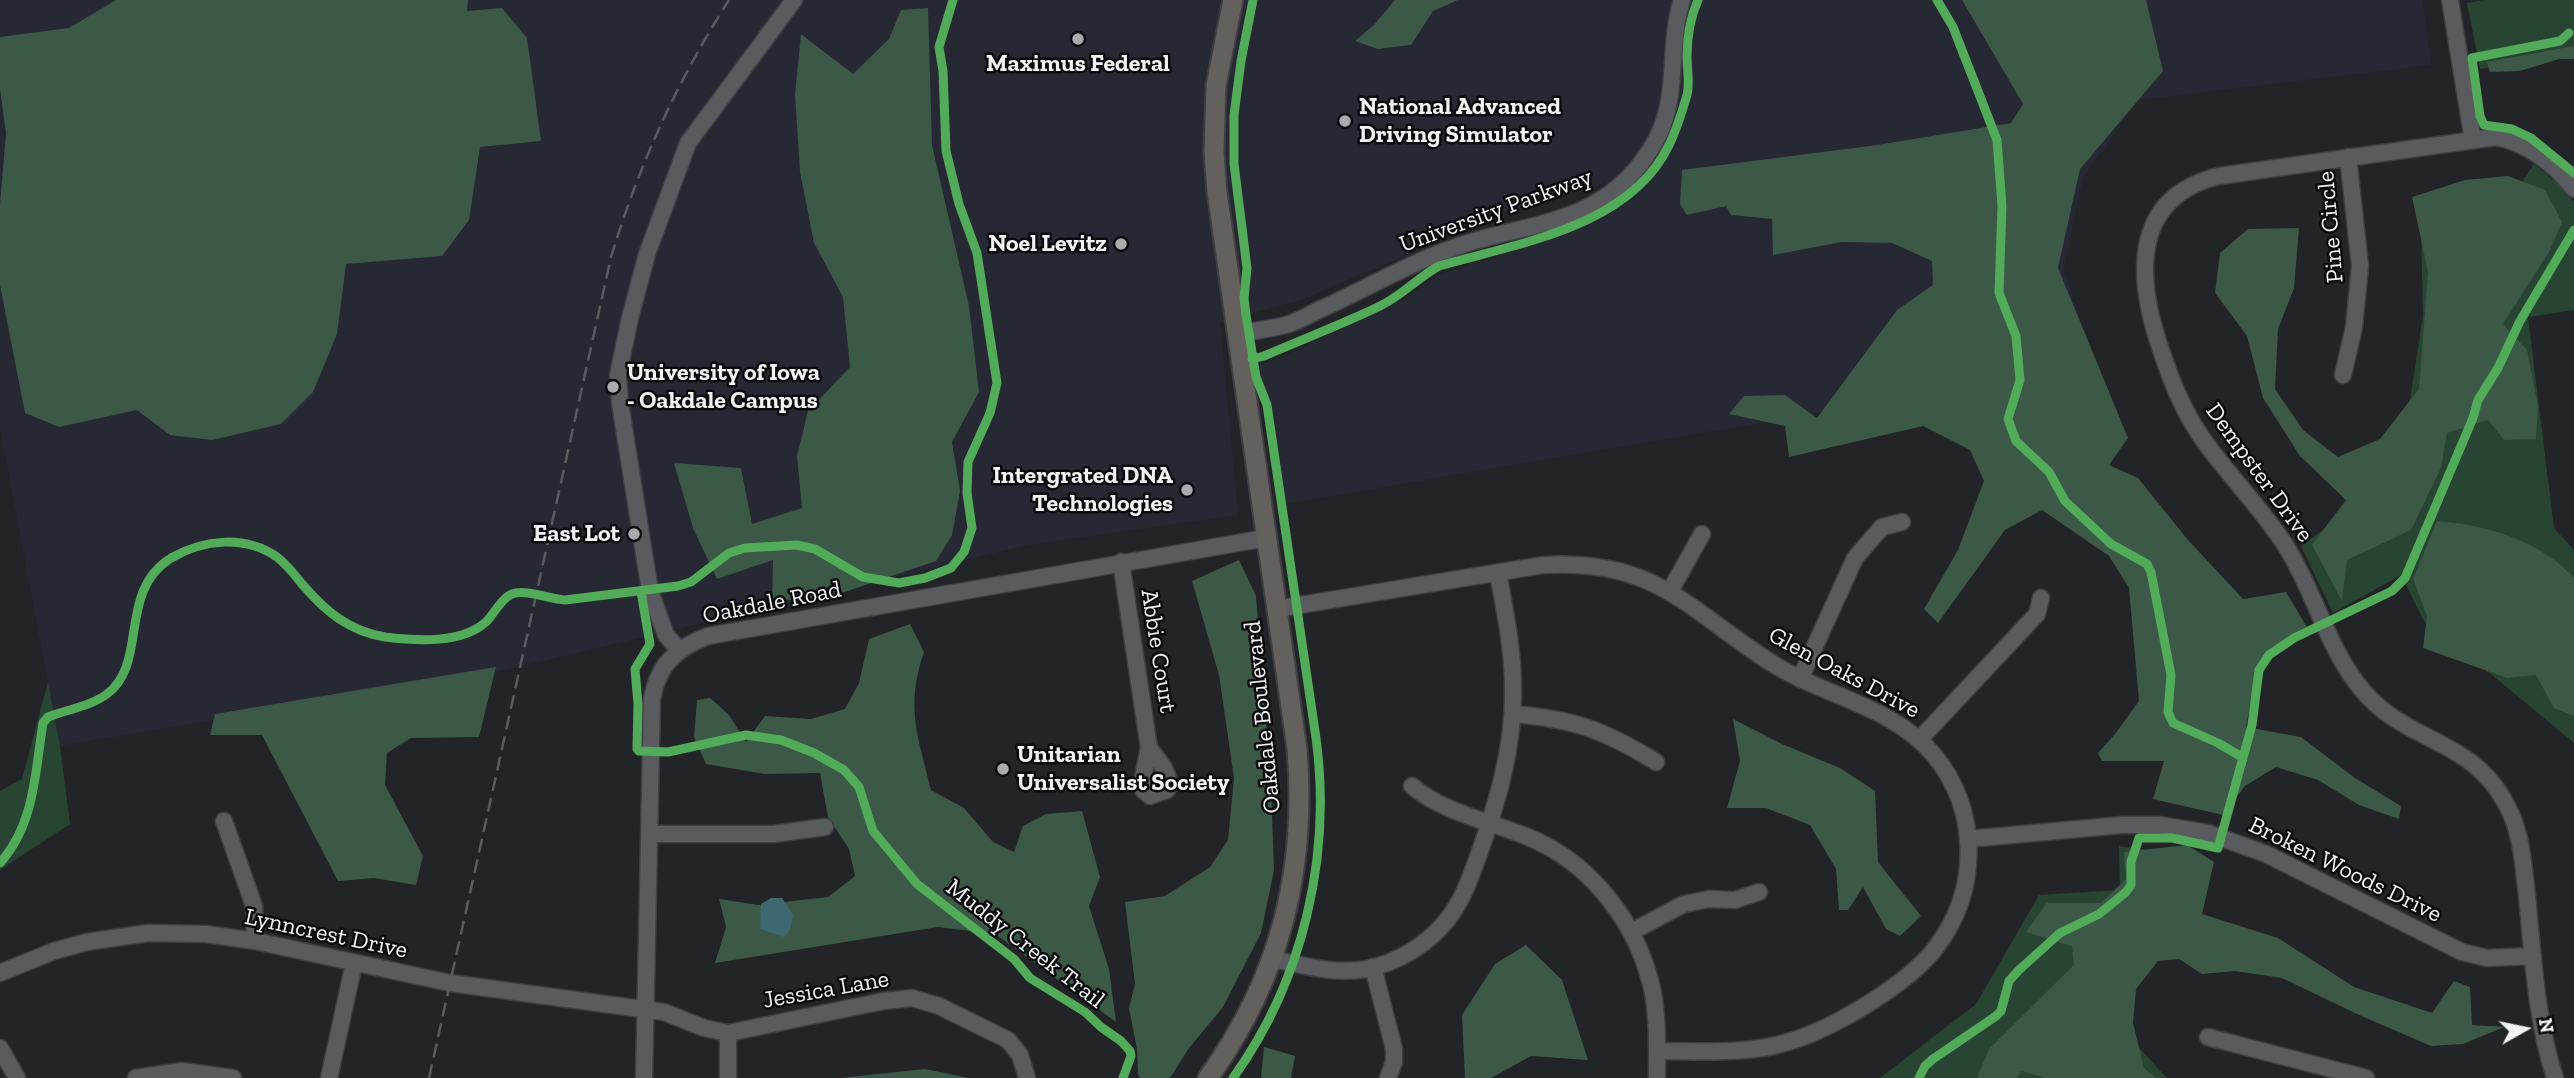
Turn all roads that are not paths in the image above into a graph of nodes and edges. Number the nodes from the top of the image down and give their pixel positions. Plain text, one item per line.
1 (794, 0) edge
2 (1233, 0) edge
3 (1682, 0) edge
4 (2451, 0) edge
5 (2473, 139) junction
6 (2348, 157) junction
7 (2574, 189) edge
8 (1237, 335) junction
9 (2343, 375) dead end
10 (1902, 522) dead end
11 (1702, 534) dead end
12 (1266, 538) junction
13 (1121, 562) junction
14 (1498, 573) junction
15 (1670, 591) junction
16 (2041, 598) dead end
17 (1276, 609) junction
18 (679, 650) junction
19 (1800, 679) junction
20 (1513, 714) junction
21 (1919, 740) junction
22 (1149, 747) dead end
23 (1657, 762) dead end
24 (1412, 786) dead end
25 (224, 821) dead end
26 (1490, 823) junction
27 (825, 827) dead end
28 (650, 834) junction
29 (1968, 839) junction
30 (1759, 892) dead end
31 (1631, 932) junction
32 (255, 941) junction
33 (2533, 956) junction
34 (1272, 959) junction
35 (354, 963) junction
36 (1373, 967) junction
37 (0, 973) edge
38 (646, 1009) junction
39 (728, 1033) junction
40 (2208, 1037) dead end
41 (0, 1048) edge
42 (1657, 1051) junction
43 (17, 1078) edge
44 (136, 1078) edge
45 (233, 1078) edge
46 (329, 1078) edge
47 (645, 1078) edge
48 (728, 1078) edge
49 (1027, 1078) edge
50 (1208, 1078) edge
51 (1388, 1078) edge
52 (1657, 1078) edge
53 (2366, 1078) edge
54 (2555, 1078) edge

1 - 18 street
2 - 8 main road, Oakdale Boulevard
3 - 8 street, University Parkway
4 - 5 street
5 - 6 street, Dempster Drive
5 - 7 street, Dempster Drive
6 - 9 street, Pine Circle
6 - 33 street, Dempster Drive
8 - 12 main road, Oakdale Boulevard
10 - 19 street
11 - 15 street
12 - 13 street, Oakdale Road
12 - 17 main road, Oakdale Boulevard
13 - 18 street, Oakdale Road
13 - 22 street, Abbie Court
14 - 15 street, Glen Oaks Drive
14 - 17 street, Glen Oaks Drive
14 - 20 street
15 - 19 street, Glen Oaks Drive
16 - 21 street
17 - 34 main road, Oakdale Boulevard
18 - 28 street, Oakdale Road
19 - 21 street, Glen Oaks Drive
20 - 23 street
20 - 26 street
21 - 29 street, Glen Oaks Drive
24 - 26 street
25 - 32 street
26 - 31 street
26 - 36 street
27 - 28 street
28 - 38 street, Oakdale Road
29 - 33 street, Broken Woods Drive
29 - 42 street, Glen Oaks Drive
30 - 31 street
31 - 42 street
32 - 35 street, Lynncrest Drive
32 - 37 street, Lynncrest Drive
33 - 54 street, Dempster Drive
34 - 36 street
34 - 50 main road, Oakdale Boulevard
35 - 38 street, Lynncrest Drive
35 - 46 street
36 - 51 street
38 - 39 street, Jessica Lane
38 - 47 street, Oakdale Road
39 - 48 street
39 - 49 street, Jessica Lane
40 - 53 street
41 - 43 street
42 - 52 street
44 - 45 street

